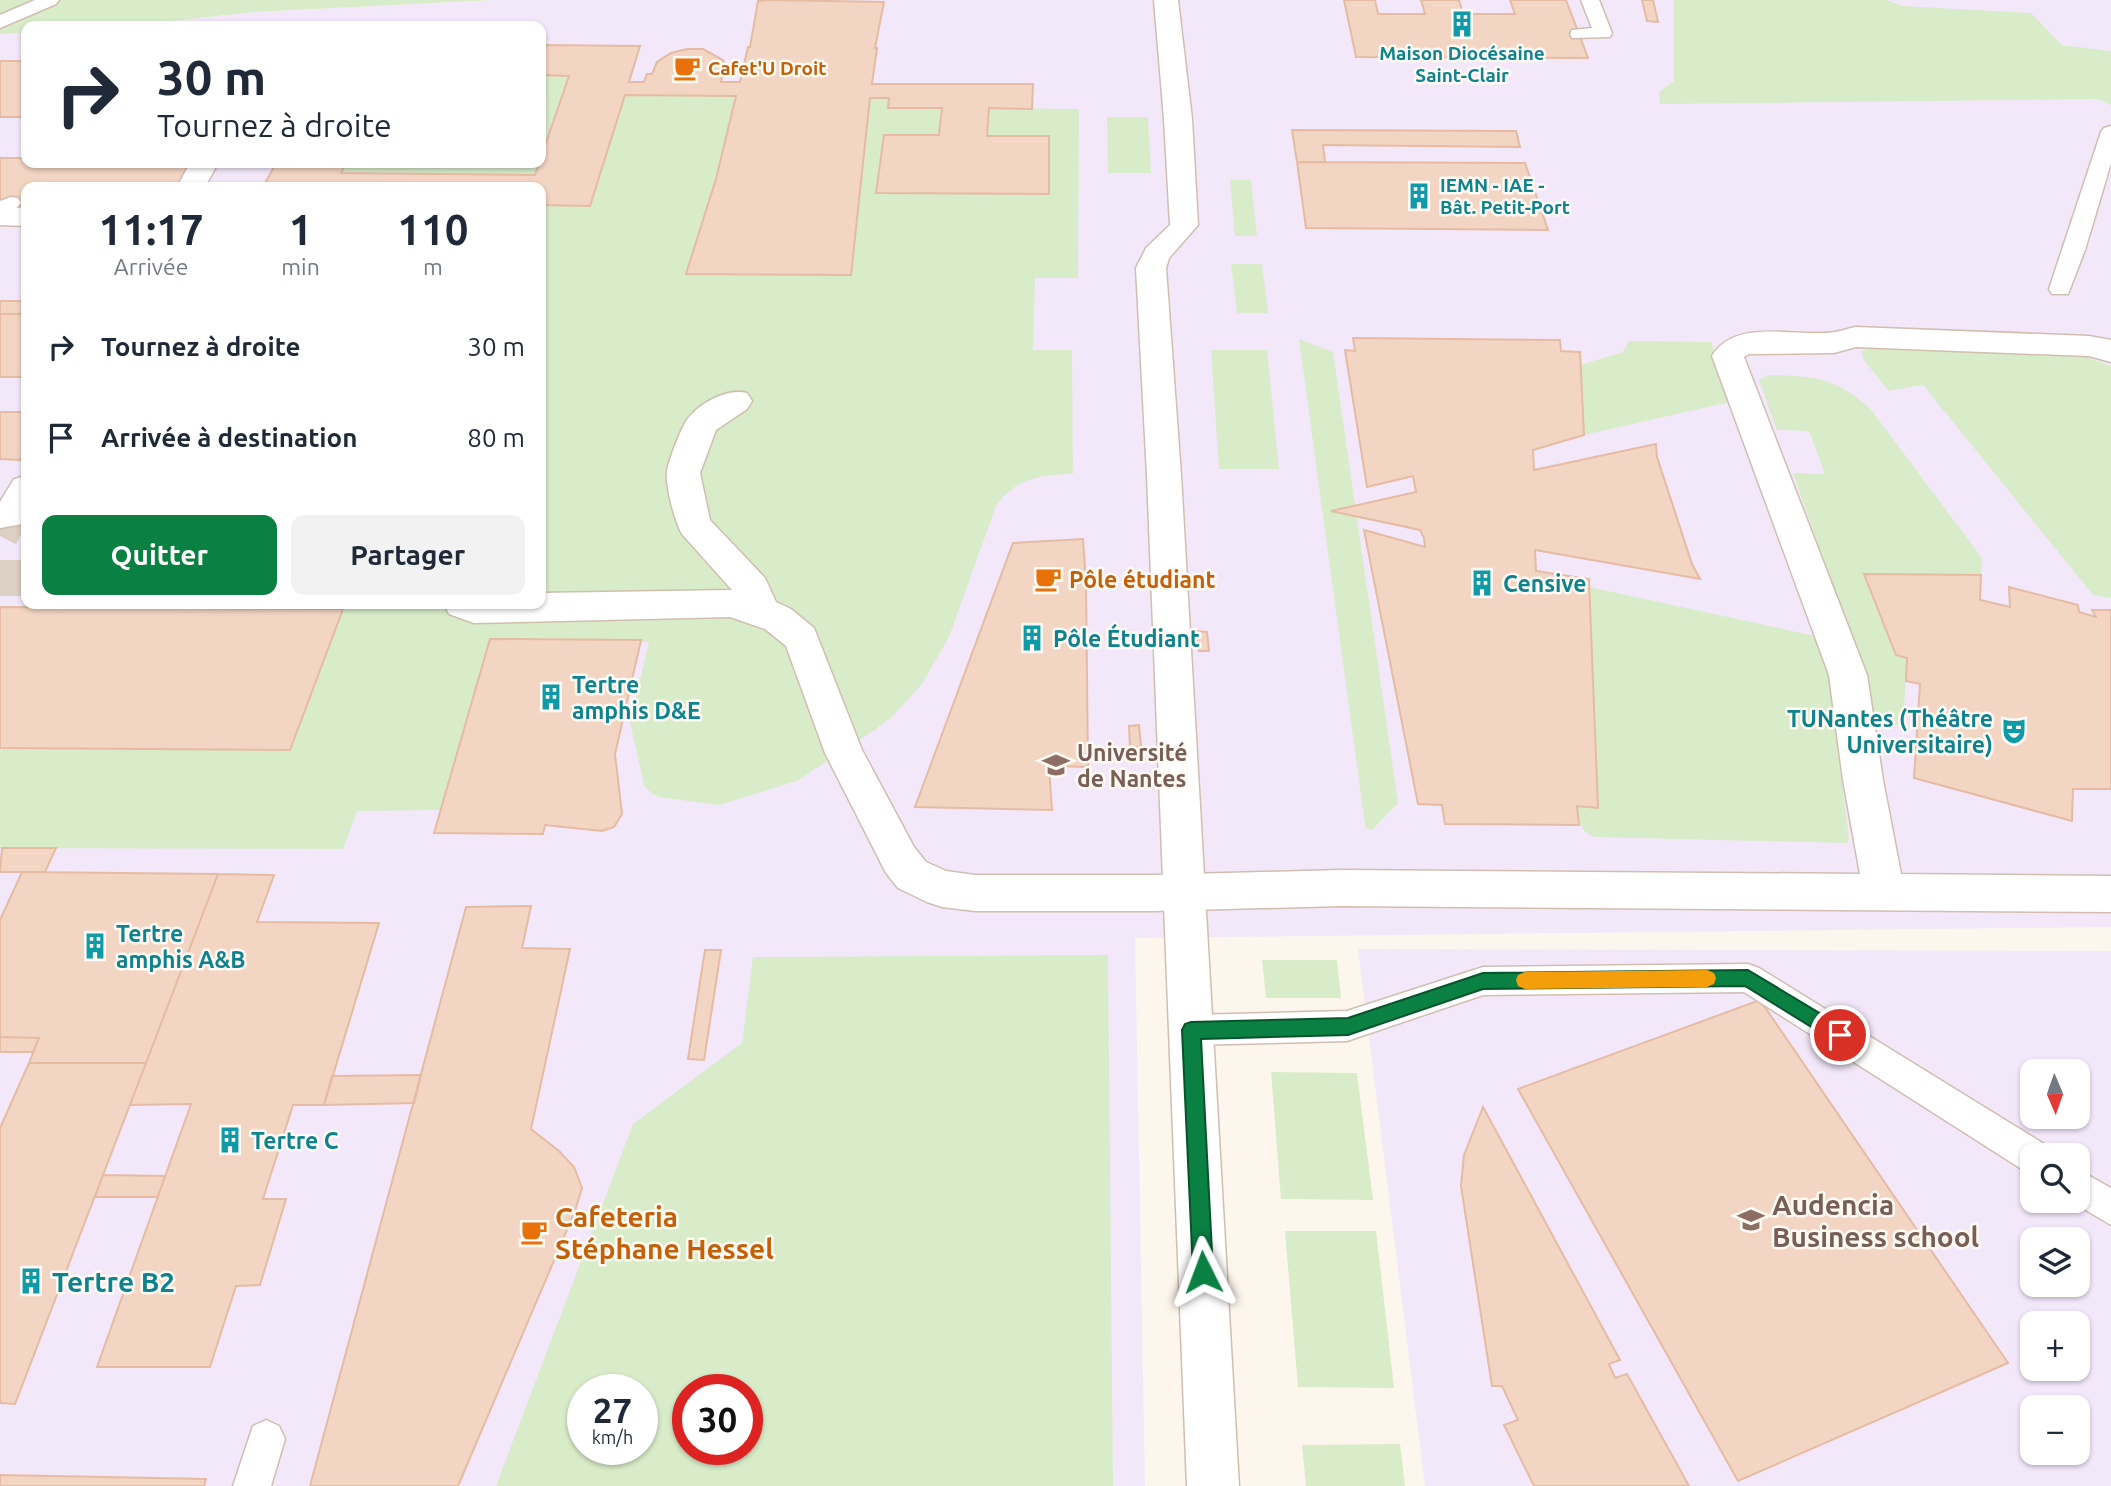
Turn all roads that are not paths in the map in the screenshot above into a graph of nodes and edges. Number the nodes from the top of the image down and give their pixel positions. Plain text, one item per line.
1 (50, 0) edge
2 (1166, 0) edge
3 (1590, 0) edge
4 (0, 22) edge
5 (1579, 34) dead end
6 (2111, 132) edge
7 (2060, 289) dead end
8 (2111, 351) edge
9 (736, 401) dead end
10 (21, 497) edge
11 (0, 515) tunnel mouth
12 (546, 607) edge
13 (762, 611) junction
14 (1884, 891) junction
15 (1182, 892) junction
16 (2111, 894) edge
17 (1191, 1030) junction
18 (2020, 1148) edge
19 (2090, 1194) edge
20 (2111, 1208) edge
21 (266, 1439) dead end
22 (252, 1486) edge
23 (1213, 1486) edge

1 - 4 lane
2 - 15 street
3 - 5 lane
6 - 7 lane
8 - 14 street
9 - 13 street
10 - 11 street
12 - 13 street
13 - 15 street
14 - 15 street
14 - 16 street
15 - 17 street
17 - 18 lane
17 - 23 street
19 - 20 lane
21 - 22 lane

